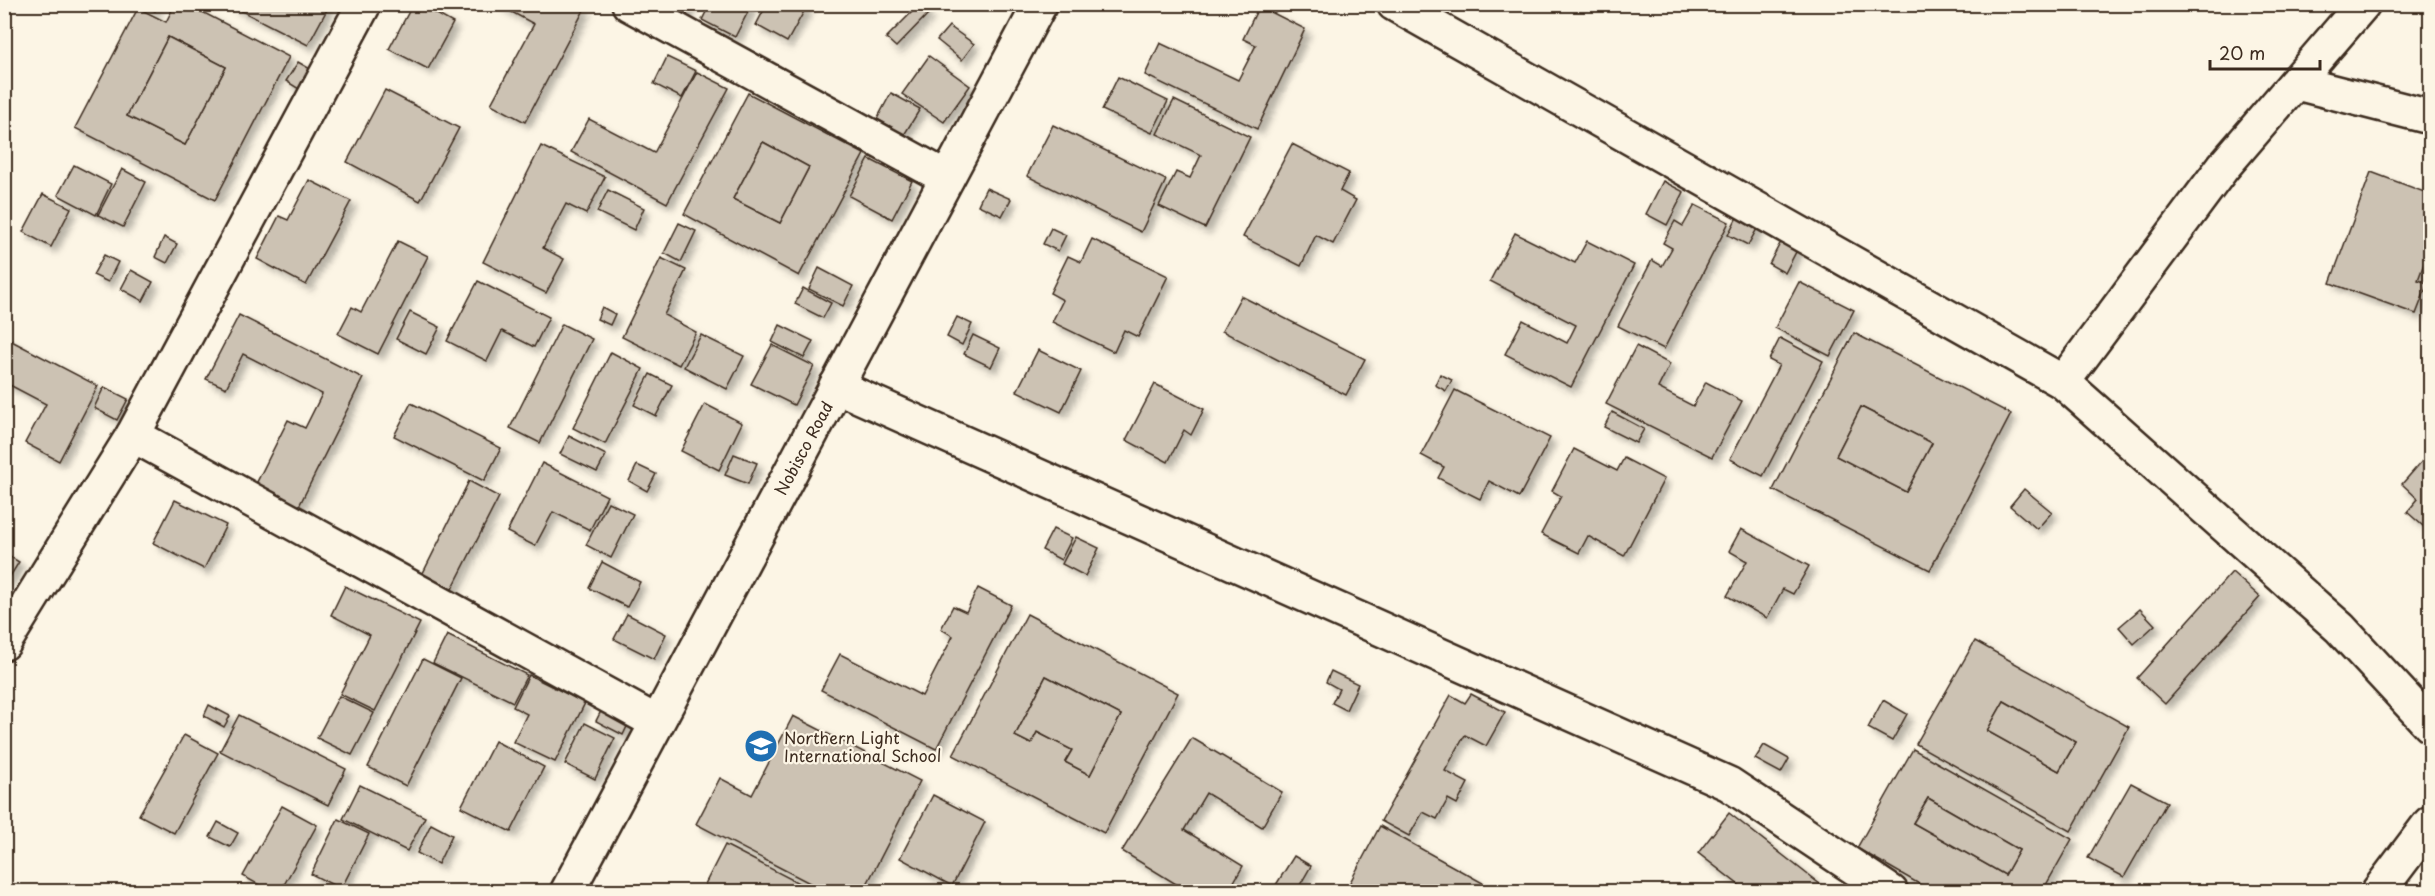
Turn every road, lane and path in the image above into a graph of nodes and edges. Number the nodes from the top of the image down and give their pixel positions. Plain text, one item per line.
1 (364, 4) edge
2 (629, 4) edge
3 (1040, 4) edge
4 (1394, 4) edge
5 (2363, 4) edge
6 (2297, 83) junction
7 (2430, 117) edge
8 (947, 178) junction
9 (2063, 382) junction
10 (836, 386) junction
11 (133, 435) junction
12 (4, 643) edge
13 (656, 722) junction
14 (2430, 725) edge
15 (2430, 822) edge
16 (567, 891) edge
17 (1891, 891) edge
18 (2378, 891) edge

1 - 11 street
2 - 8 street
3 - 8 street, Nobisco Road
4 - 9 street
5 - 6 street
6 - 7 street
6 - 9 street
8 - 10 street, Nobisco Road
9 - 14 street
10 - 13 street, Nobisco Road
10 - 17 street
11 - 12 street
11 - 13 street
13 - 16 street, Nobisco Road
15 - 18 street

